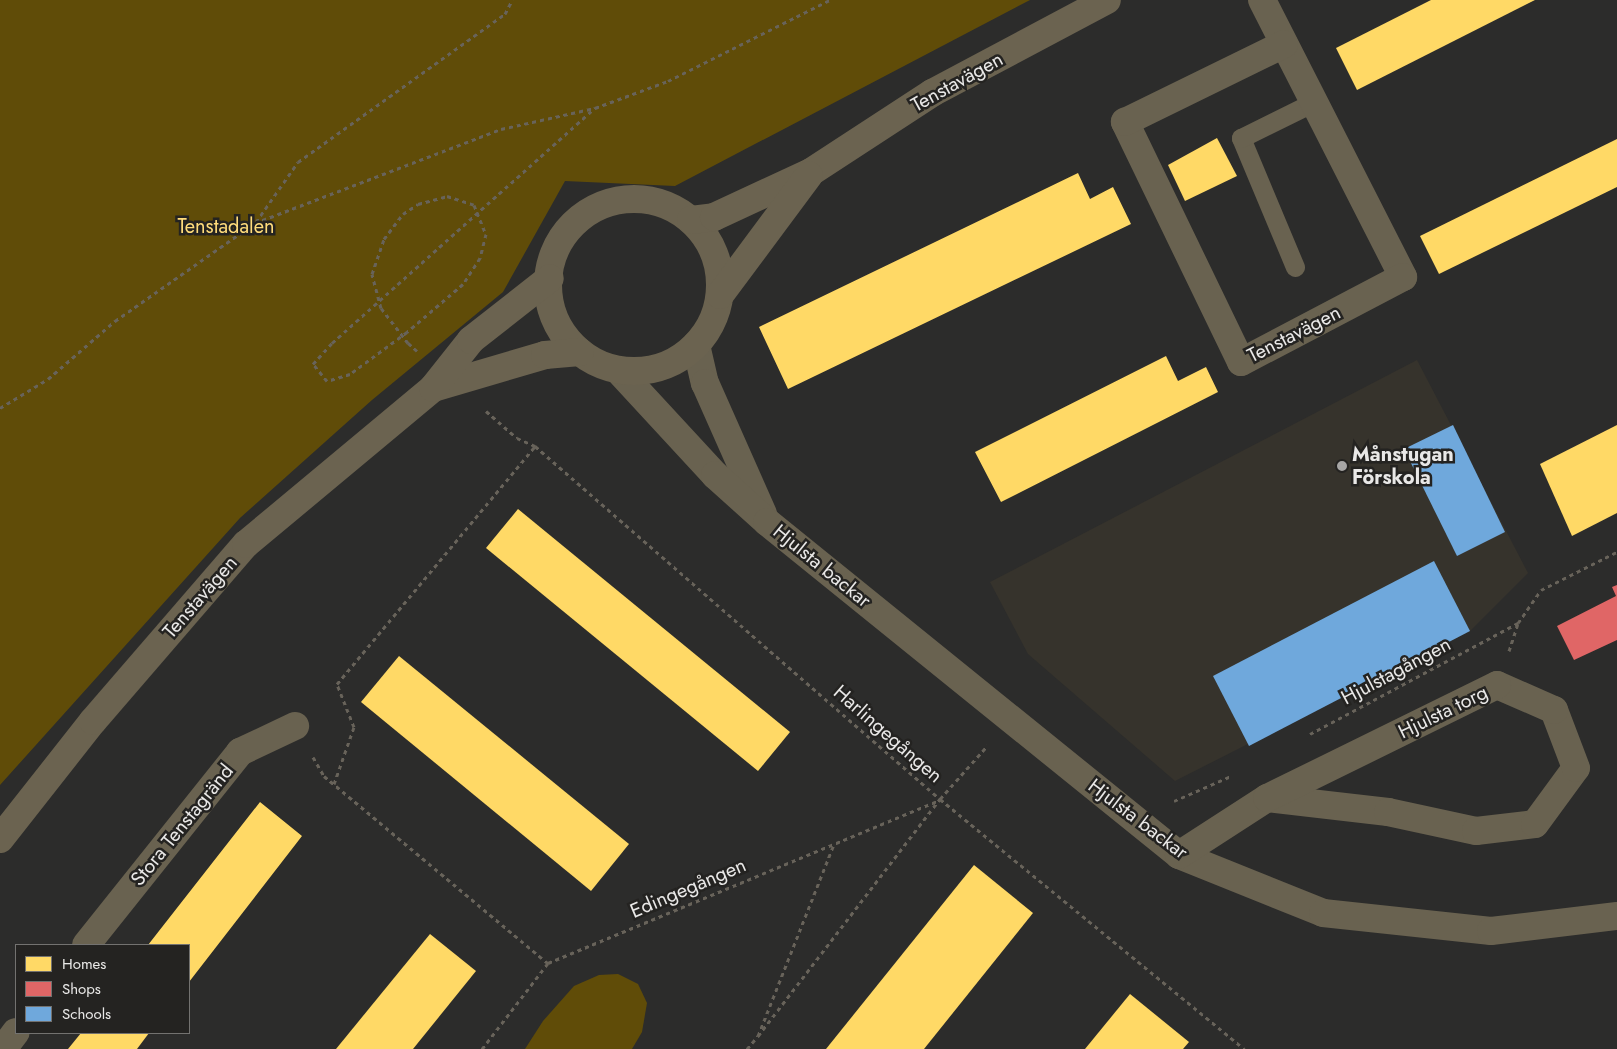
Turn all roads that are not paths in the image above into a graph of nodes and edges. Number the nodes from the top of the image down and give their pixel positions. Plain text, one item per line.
1 (1107, 0) edge
2 (1262, 0) edge
3 (1284, 44) junction
4 (1314, 102) junction
5 (811, 172) junction
6 (691, 220) junction
7 (1295, 268) dead end
8 (550, 278) junction
9 (720, 295) junction
10 (696, 345) junction
11 (580, 352) junction
12 (619, 371) junction
13 (433, 388) junction
14 (767, 522) junction
15 (295, 726) road end
16 (1267, 798) junction
17 (0, 839) edge
18 (1179, 855) junction
19 (1617, 916) edge
20 (87, 944) edge

1 - 5 street, Tenstavägen
2 - 3 street, Tenstavägen
3 - 4 street, Tenstavägen
3 - 4 street, Tenstavägen
4 - 7 lane
5 - 6 street, Tenstavägen
5 - 9 street, Tenstavägen
6 - 8 street, Tenstavägen
6 - 9 street, Tenstavägen
8 - 11 street, Tenstavägen
8 - 13 street, Tenstavägen
9 - 10 street, Tenstavägen
10 - 12 street, Tenstavägen
10 - 14 street, Hjulsta backar
11 - 12 street, Tenstavägen
11 - 13 street, Tenstavägen
12 - 14 street, Hjulsta backar
13 - 17 street, Tenstavägen
14 - 18 street, Hjulsta backar
15 - 20 street, Stora Tenstagränd
16 - 16 street, Hjulsta torg
16 - 18 street, Hjulsta torg
18 - 19 street, Hjulsta backar

